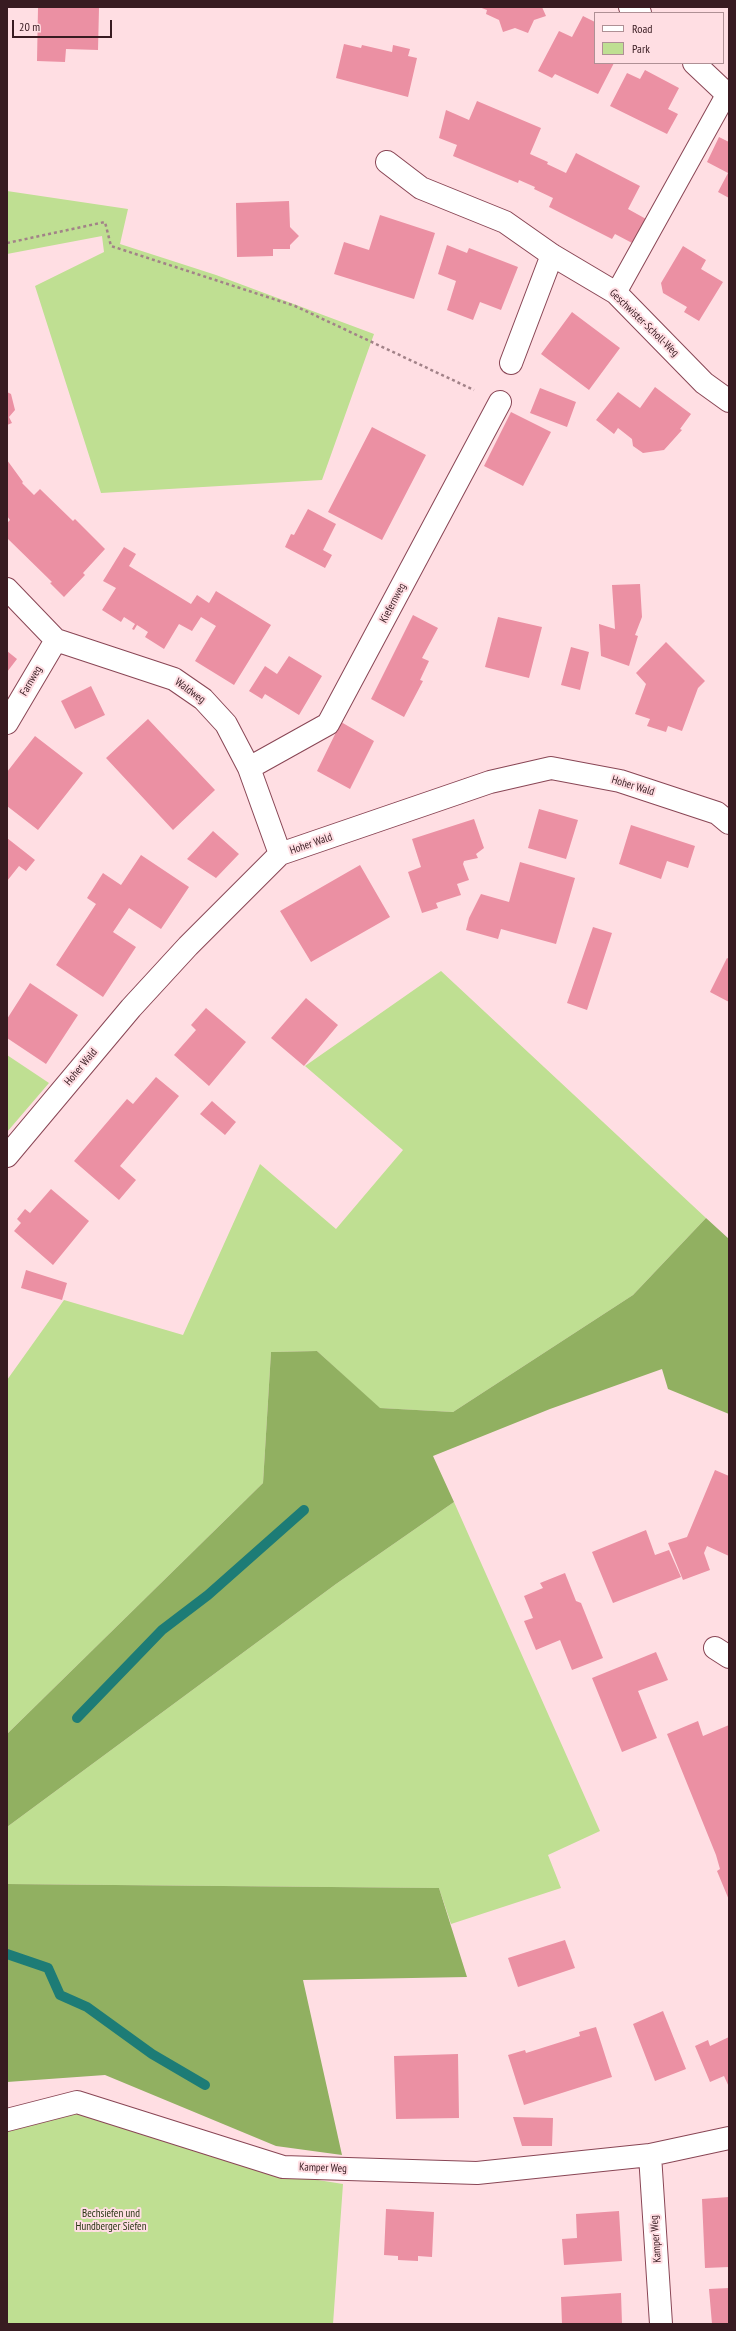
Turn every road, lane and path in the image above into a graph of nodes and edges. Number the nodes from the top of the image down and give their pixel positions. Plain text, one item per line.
1 (695, 64) edge
2 (727, 96) edge
3 (387, 162) dead end
4 (7, 244) edge
5 (552, 255) junction
6 (616, 293) junction
7 (511, 363) dead end
8 (729, 401) edge
9 (500, 402) joint
10 (7, 589) edge
11 (56, 640) junction
12 (7, 723) edge
13 (249, 768) junction
14 (729, 823) edge
15 (280, 854) junction
16 (7, 1156) edge
17 (7, 2120) edge
18 (729, 2138) edge
19 (650, 2155) junction
20 (661, 2324) edge

1 - 2 street
2 - 6 lane
3 - 5 street, Geschwister-Scholl-Weg
4 - 9 path
5 - 6 street, Geschwister-Scholl-Weg
5 - 7 street
6 - 8 street, Geschwister-Scholl-Weg
9 - 13 street, Kiefernweg
10 - 11 street, Waldweg
11 - 12 street, Farnweg
11 - 13 street, Waldweg
13 - 15 street, Waldweg
14 - 15 street, Hoher Wald
15 - 16 street, Hoher Wald
17 - 19 street, Kamper Weg
18 - 19 street, Kamper Weg
19 - 20 street, Kamper Weg

